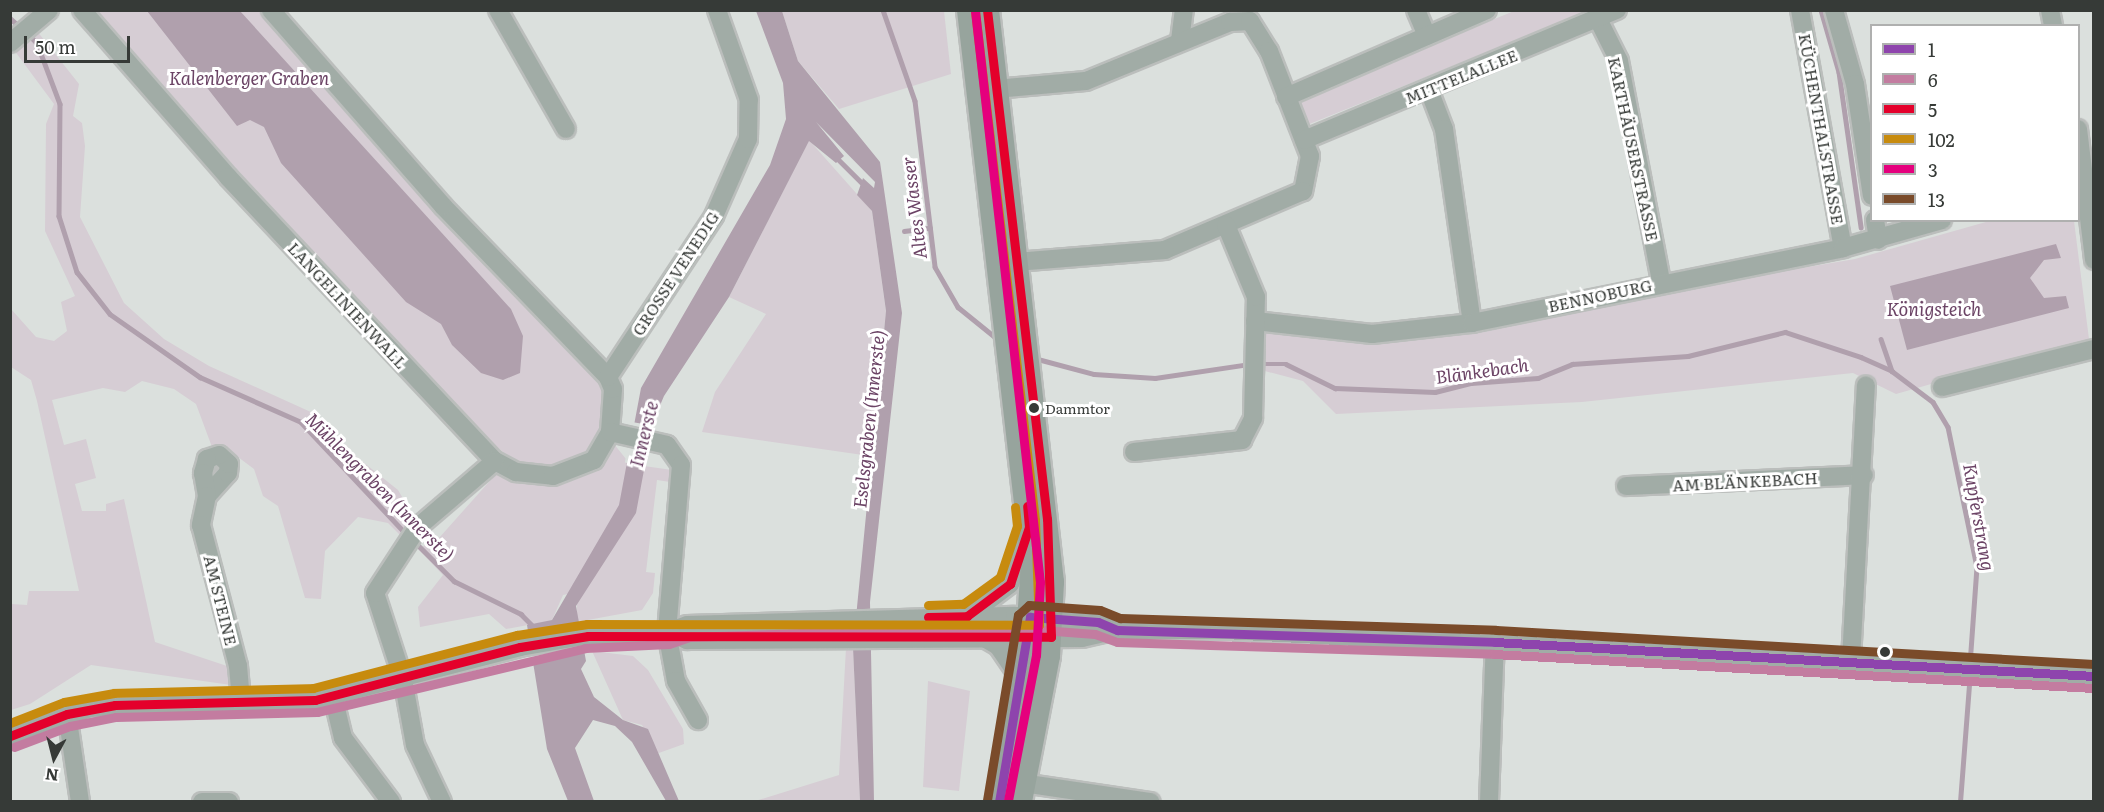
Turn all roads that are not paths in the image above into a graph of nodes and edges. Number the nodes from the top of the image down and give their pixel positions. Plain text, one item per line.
1 (49, 10) edge
2 (82, 10) edge
3 (271, 10) edge
4 (498, 10) edge
5 (717, 10) edge
6 (969, 10) edge
7 (987, 10) edge
8 (1184, 10) edge
9 (1416, 10) edge
10 (1487, 10) edge
11 (1617, 10) edge
12 (1800, 10) edge
13 (1834, 10) edge
14 (1598, 19) junction
15 (1427, 36) junction
16 (14, 40) edge
17 (1180, 41) junction
18 (995, 89) junction
19 (1429, 90) junction
20 (1286, 97) junction
21 (566, 129) dead end
22 (2080, 135) edge
23 (1304, 140) junction
24 (2086, 169) edge
25 (1870, 184) edge
26 (1875, 222) edge
27 (1936, 222) edge
28 (1226, 225) junction
29 (1878, 240) junction
30 (1843, 248) junction
31 (2094, 260) edge
32 (1015, 262) junction
33 (1661, 281) junction
34 (1255, 321) junction
35 (1472, 323) junction
36 (2094, 349) edge
37 (1017, 351) junction
38 (608, 376) junction
39 (1866, 385) dead end
40 (1942, 387) dead end
41 (615, 433) junction
42 (1134, 452) dead end
43 (495, 461) junction
44 (1864, 476) junction
45 (1626, 486) dead end
46 (207, 496) dead end
47 (1029, 527) junction
48 (967, 616) junction
49 (889, 626) junction
50 (1040, 627) junction
51 (667, 632) junction
52 (977, 635) junction
53 (1495, 642) junction
54 (1851, 660) junction
55 (2094, 676) edge
56 (403, 679) junction
57 (1022, 681) junction
58 (333, 696) junction
59 (241, 704) junction
60 (67, 714) junction
61 (698, 720) dead end
62 (10, 736) edge
63 (1021, 792) edge
64 (386, 800) edge
65 (80, 801) edge
66 (202, 801) edge
67 (229, 801) edge
68 (442, 801) edge
69 (999, 801) edge
70 (1151, 801) edge
71 (1489, 801) edge

1 - 16 street
2 - 43 street, LANGELINIENWALL
3 - 38 street
4 - 21 street
5 - 38 street, GROSSE VENEDIG
6 - 37 main road
7 - 18 main road
8 - 17 street
9 - 15 street
10 - 15 street
11 - 14 street, MITTELALLEE
12 - 30 street, KÜCHENTHALSTRASSE
13 - 25 street, KÜCHENTHALSTRASSE
14 - 19 street, MITTELALLEE
14 - 33 street, KARTHÄUSERSTRASSE
15 - 20 street
17 - 18 street
17 - 20 street
18 - 32 main road
19 - 23 street, MITTELALLEE
19 - 35 street
20 - 23 street
22 - 24 street
23 - 28 street
24 - 31 street
26 - 29 street
27 - 29 street, BENNOBURG
28 - 32 street
28 - 34 street
29 - 30 street, BENNOBURG
30 - 33 street, BENNOBURG
32 - 37 main road
33 - 35 street, BENNOBURG
34 - 35 street, BENNOBURG
34 - 42 street
36 - 40 street
37 - 47 main road
37 - 50 main road
38 - 41 street
39 - 44 street
41 - 43 street, LANGELINIENWALL
41 - 51 street
43 - 56 street
44 - 45 street, AM BLÄNKEBACH
44 - 54 street
46 - 59 street, AM STEINE
47 - 48 street
47 - 50 main road
48 - 49 street
48 - 50 street
49 - 51 street
49 - 52 street
50 - 52 street
50 - 53 street
50 - 57 main road
50 - 63 main road
51 - 56 street
51 - 61 street
52 - 57 street
53 - 54 street
53 - 71 street
54 - 55 street
56 - 58 street
56 - 68 street
57 - 69 main road
58 - 59 street
58 - 64 street
59 - 60 street
60 - 62 street
60 - 65 street
63 - 70 street
66 - 67 street

